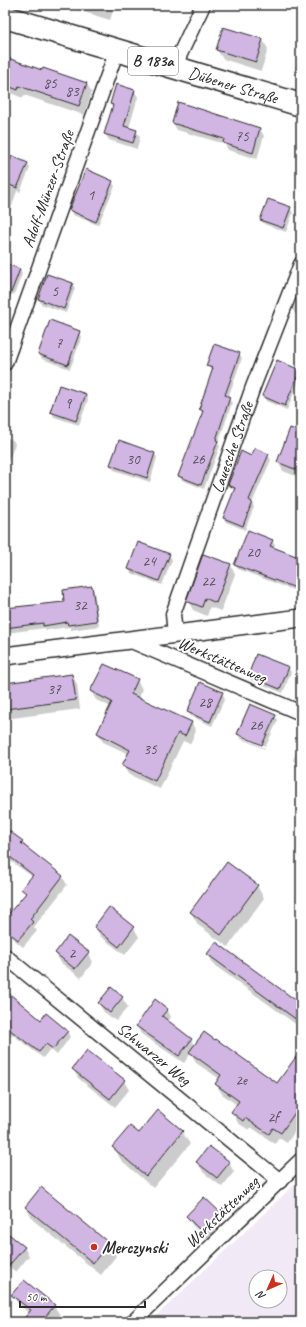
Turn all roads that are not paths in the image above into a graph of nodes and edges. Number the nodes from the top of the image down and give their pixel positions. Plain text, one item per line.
1 (202, 5) edge
2 (5, 17) edge
3 (117, 50) junction
4 (174, 67) junction
5 (301, 105) edge
6 (301, 264) edge
7 (5, 363) edge
8 (301, 618) edge
9 (175, 634) junction
10 (129, 640) junction
11 (5, 656) edge
12 (301, 713) edge
13 (5, 956) edge
14 (301, 1160) edge
15 (290, 1176) edge
16 (133, 1322) edge

1 - 4 street
2 - 3 main road, Dübener Straße / B 183a
3 - 4 main road, Dübener Straße / B 183a
3 - 7 street, Adolf-Münzer-Straße
4 - 5 main road, Dübener Straße / B 183a
6 - 9 street, Lauesche Straße
8 - 9 street
9 - 10 street
10 - 11 street
10 - 12 street, Werkstättenweg
13 - 15 street, Schwarzer Weg
14 - 15 street, Werkstättenweg
15 - 16 street, Werkstättenweg

